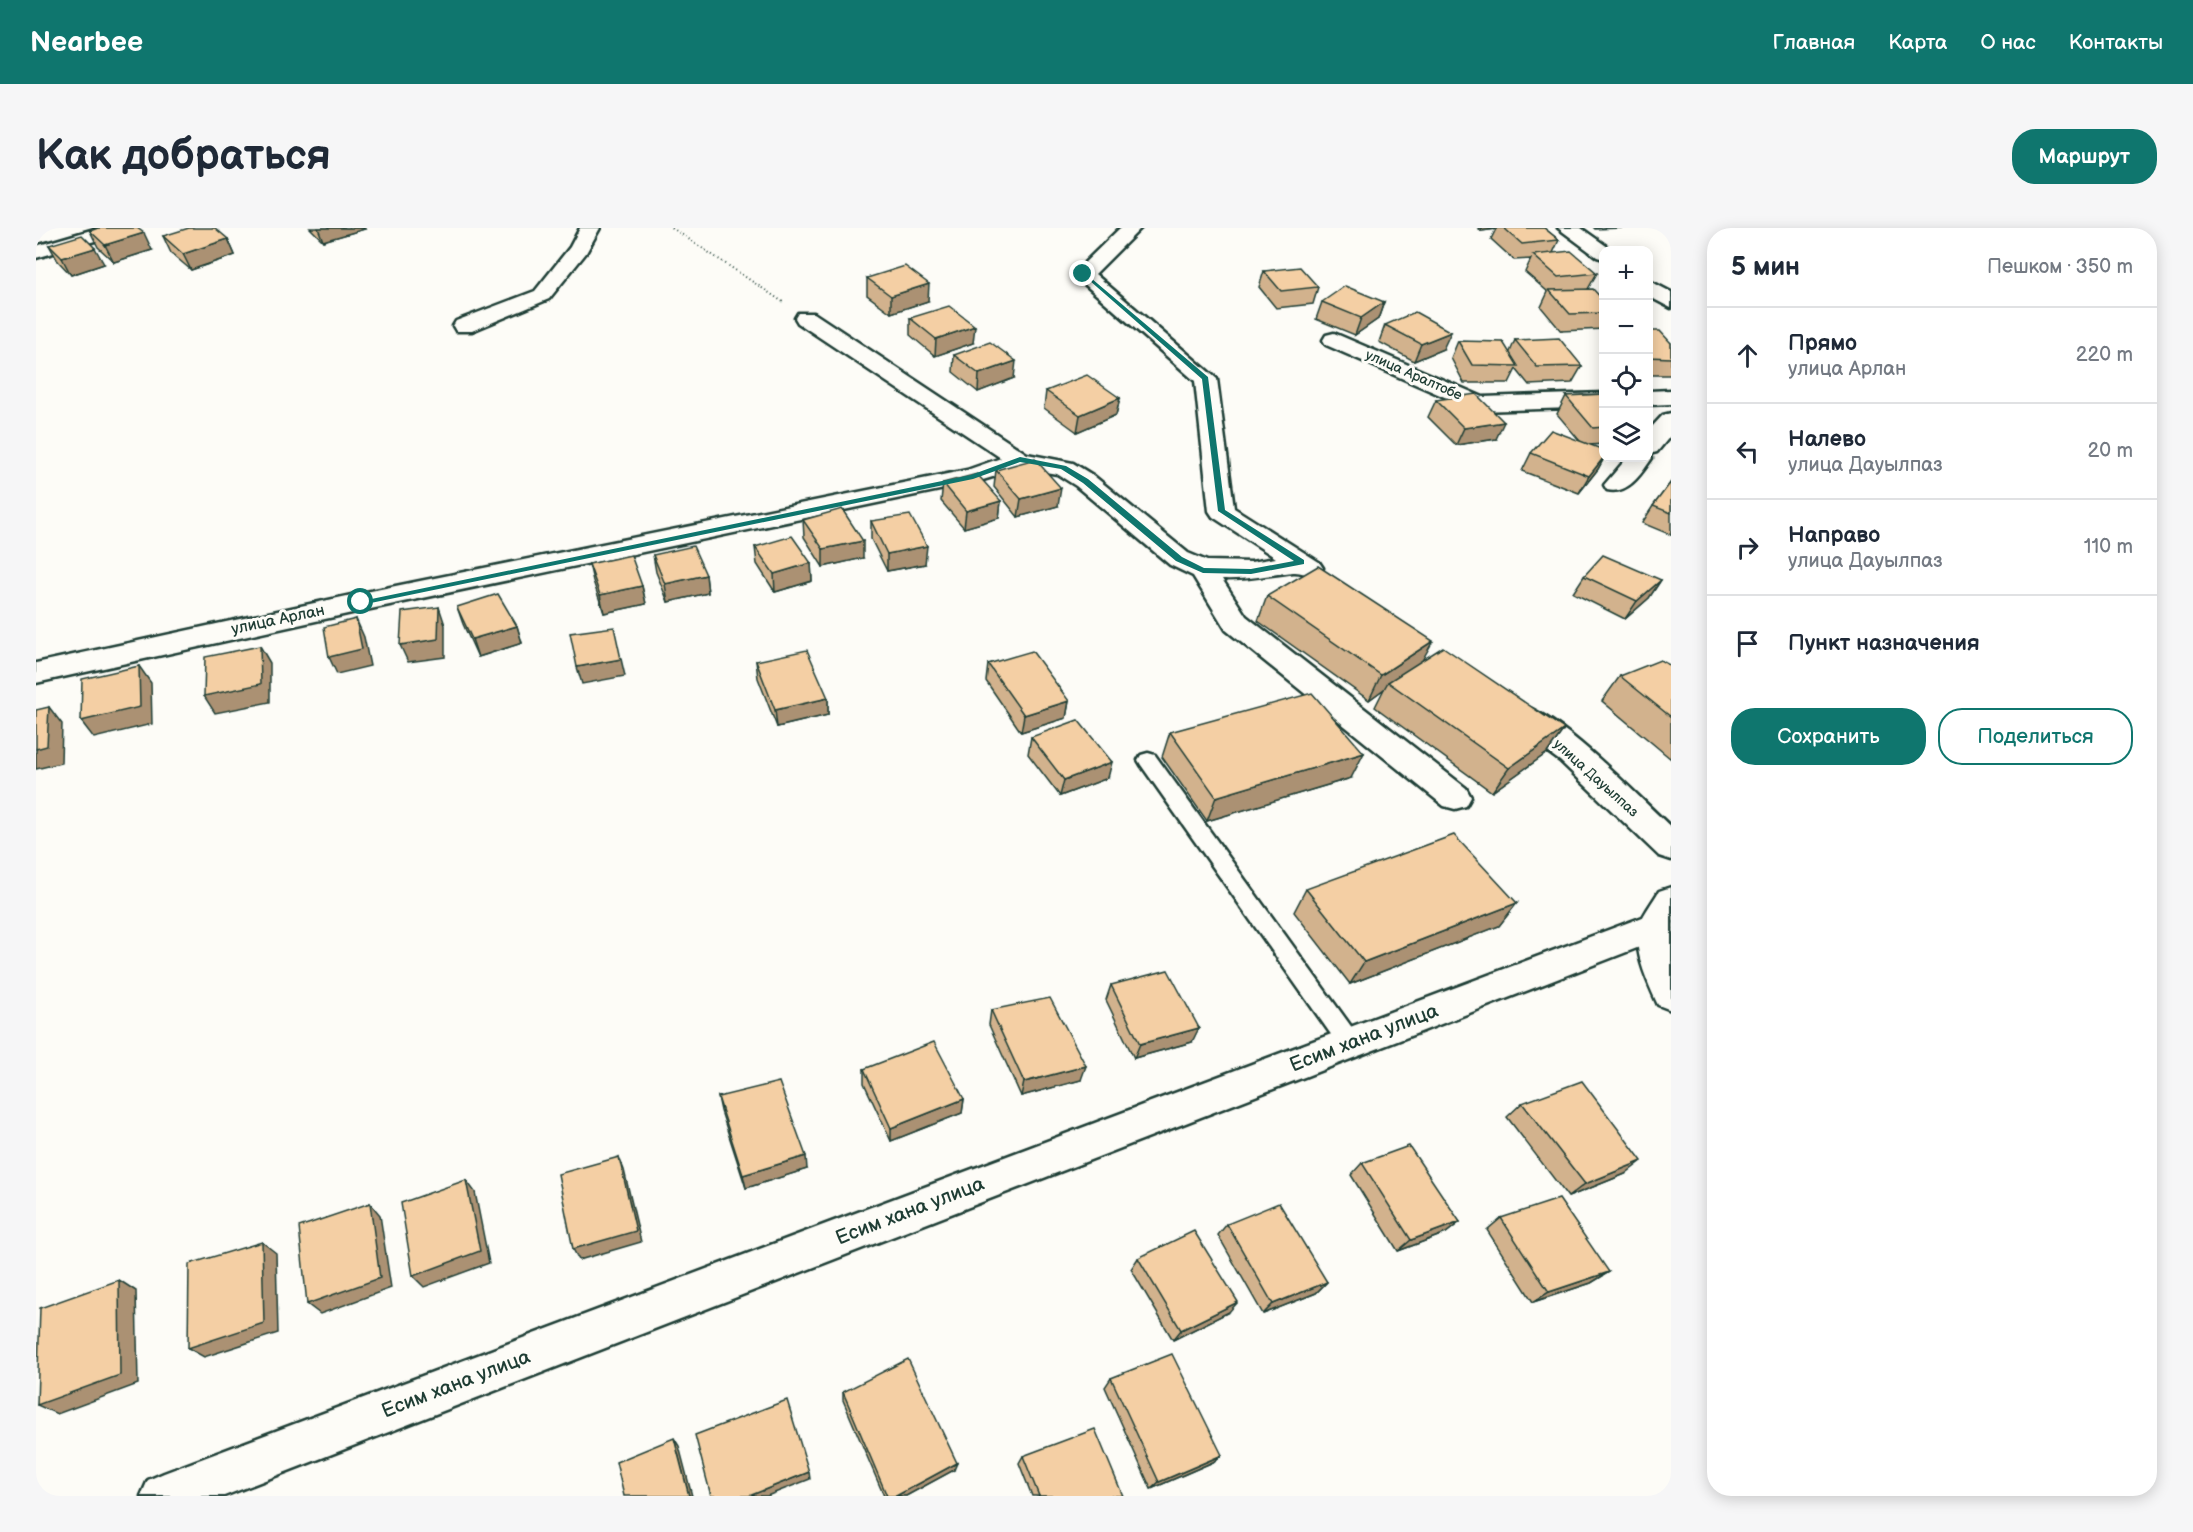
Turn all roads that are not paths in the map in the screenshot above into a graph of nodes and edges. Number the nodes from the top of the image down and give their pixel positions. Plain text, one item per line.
1 (119, 228) edge
2 (590, 228) edge
3 (1131, 228) edge
4 (1568, 228) edge
5 (1599, 250) edge
6 (36, 252) edge
7 (1653, 289) edge
8 (1671, 302) edge
9 (806, 318) road end
10 (464, 326) dead end
11 (1334, 340) dead end
12 (1653, 398) edge
13 (1671, 398) edge
14 (1599, 400) edge
15 (1671, 420) edge
16 (1653, 441) edge
17 (1020, 460) junction
18 (1636, 462) edge
19 (1616, 485) dead end
20 (1301, 562) junction
21 (1203, 570) junction
22 (1329, 581) edge
23 (36, 674) edge
24 (1496, 699) edge
25 (1148, 760) dead end
26 (1455, 796) dead end
27 (1671, 847) edge
28 (1664, 914) edge
29 (1671, 994) edge
30 (1350, 1043) junction
31 (164, 1496) edge

1 - 6 street
2 - 10 street
3 - 20 street
4 - 5 street
7 - 8 street
9 - 17 street
11 - 14 street, улица Аралтобе
12 - 13 street
15 - 16 street
17 - 21 street, улица Арлан
17 - 23 street, улица Арлан
18 - 19 street
20 - 21 street, улица Арлан
20 - 22 street
21 - 26 street
24 - 27 street, улица Дауылпаз
25 - 30 lane
28 - 29 street
28 - 30 street, Есим хана улица
30 - 31 street, Есим хана улица

